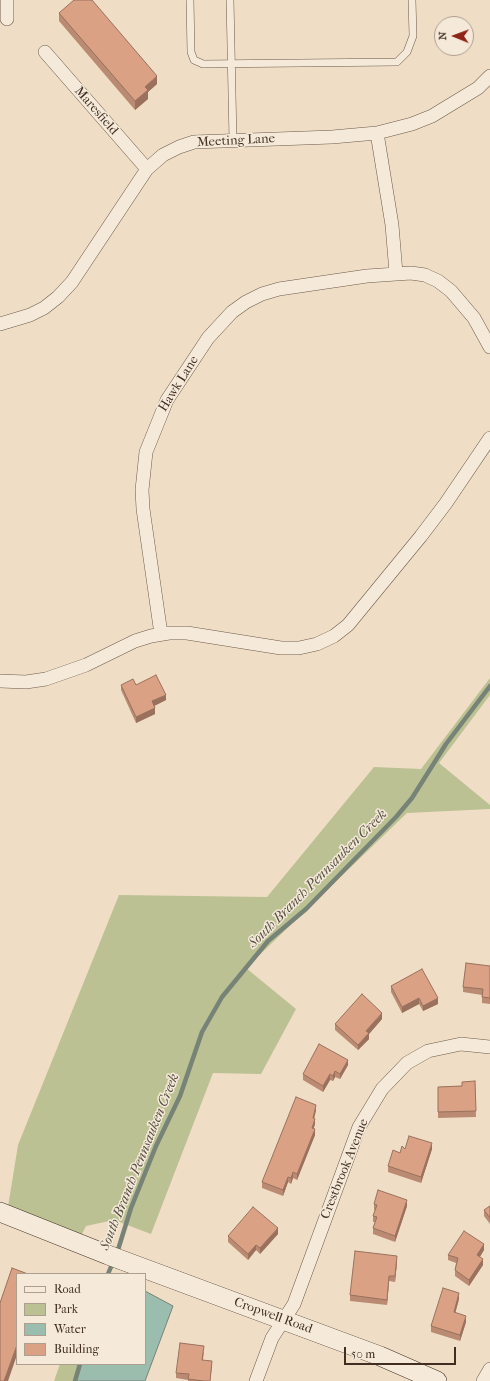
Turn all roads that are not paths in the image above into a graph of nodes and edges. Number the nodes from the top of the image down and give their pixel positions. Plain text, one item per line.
1 (7, 0) edge
2 (190, 0) edge
3 (230, 0) edge
4 (412, 0) edge
5 (7, 19) dead end
6 (45, 52) dead end
7 (231, 64) junction
8 (490, 76) edge
9 (377, 133) junction
10 (233, 140) junction
11 (147, 169) junction
12 (396, 273) junction
13 (0, 324) edge
14 (490, 347) edge
15 (490, 438) edge
16 (162, 634) junction
17 (0, 681) edge
18 (490, 1047) edge
19 (1, 1216) edge
20 (283, 1320) junction
21 (490, 1369) edge
22 (256, 1381) edge
23 (437, 1381) edge
24 (483, 1381) edge

1 - 5 street
2 - 7 lane
3 - 7 lane
4 - 7 lane
6 - 11 street, Maresfield
7 - 10 lane
8 - 9 street, Meeting Lane
9 - 10 street, Meeting Lane
9 - 12 street
10 - 11 street, Meeting Lane
11 - 13 street, Meeting Lane
12 - 14 street, Hawk Lane
12 - 16 street, Hawk Lane
15 - 16 street
16 - 17 street
18 - 20 street, Crestbrook Avenue
19 - 20 street, Cropwell Road
20 - 22 street, Crestbrook Avenue
20 - 23 street, Cropwell Road
21 - 24 street

